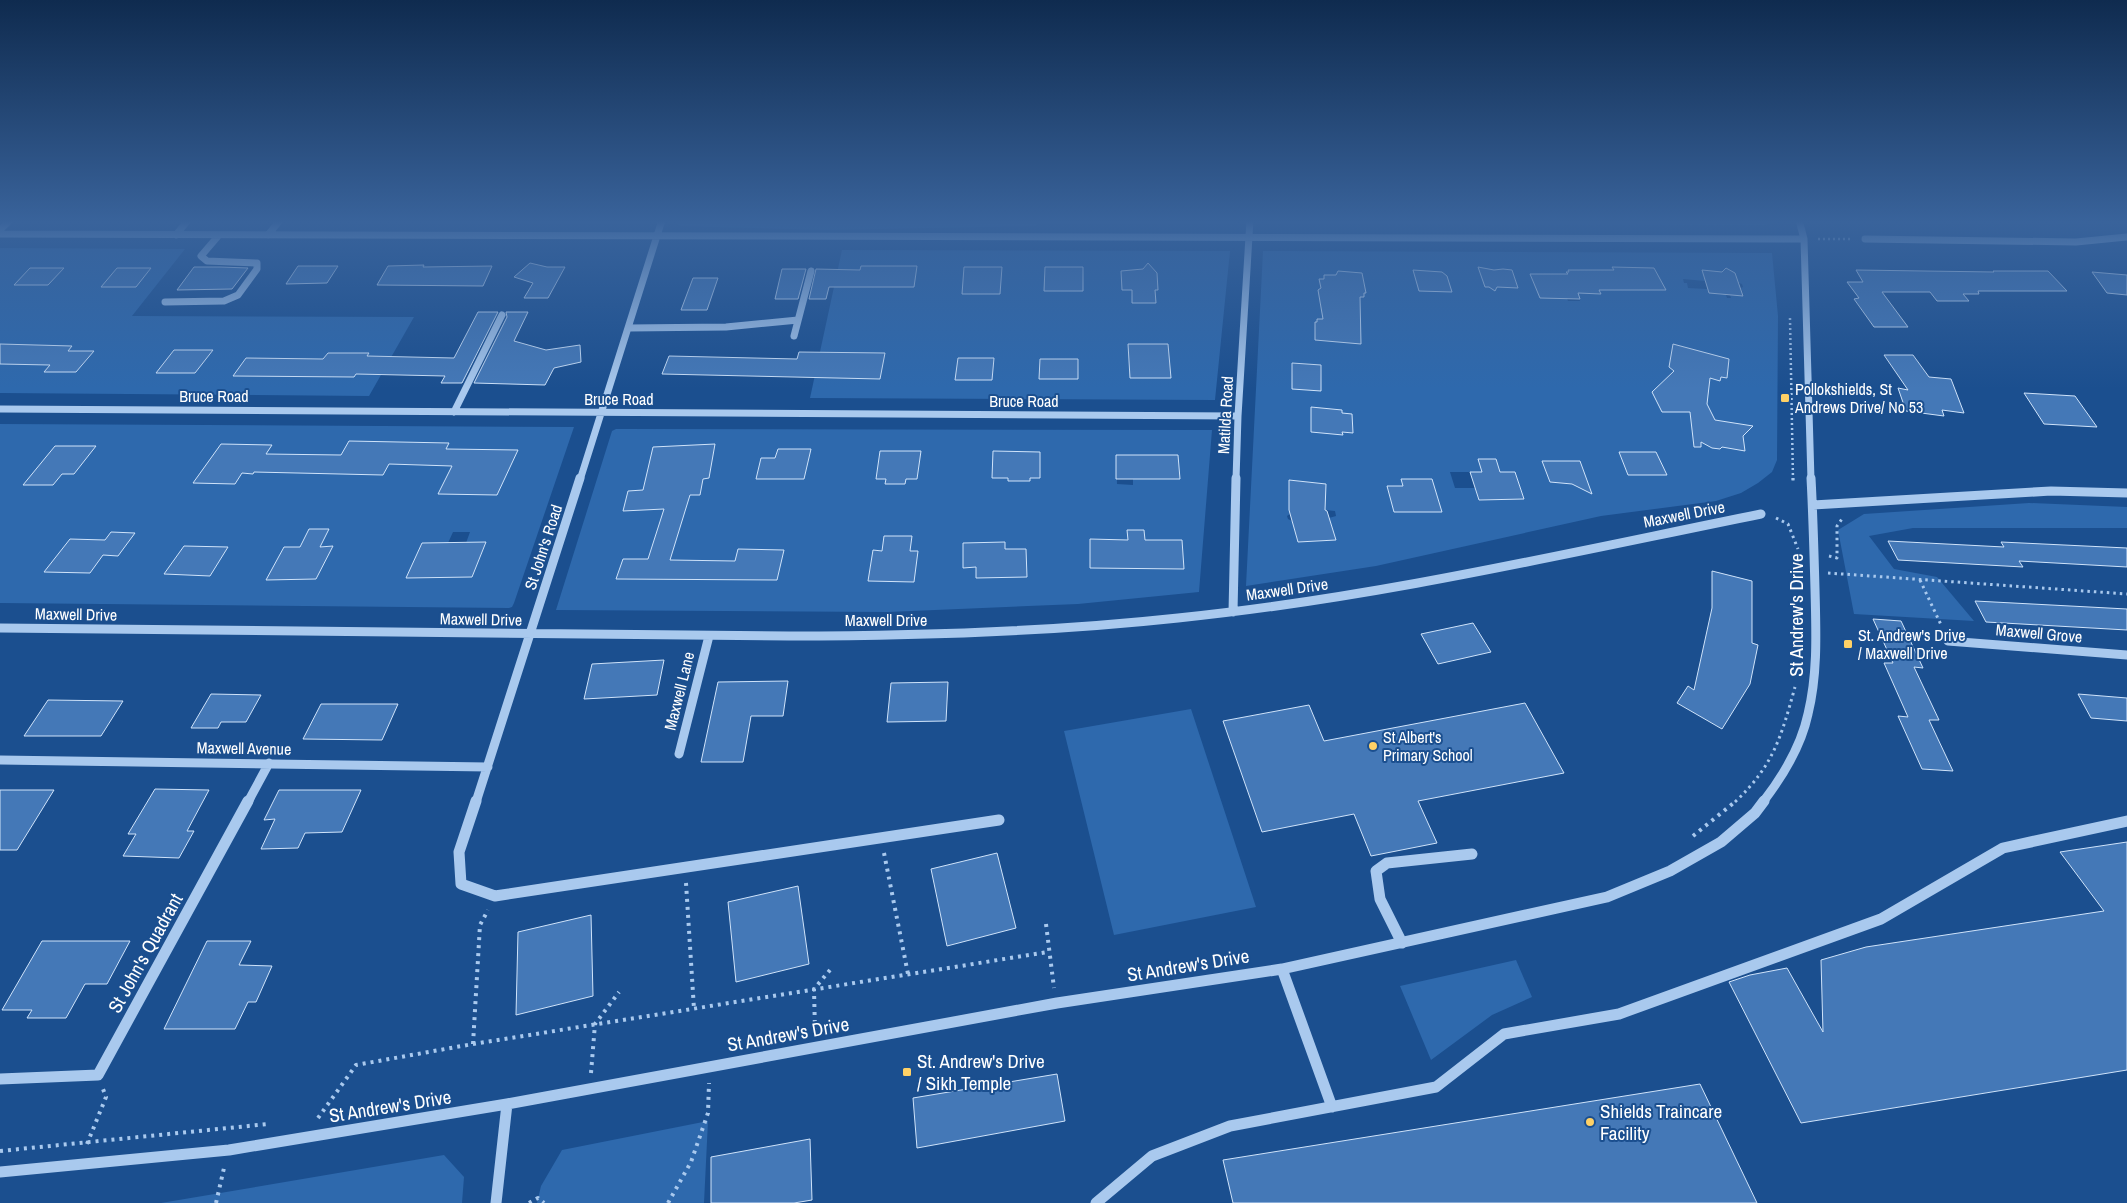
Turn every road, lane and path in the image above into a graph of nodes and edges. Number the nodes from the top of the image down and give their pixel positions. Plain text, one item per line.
1 (252, 276) edge
2 (645, 276) edge
3 (810, 276) edge
4 (1247, 276) edge
5 (1805, 276) edge
6 (165, 302) dead end
7 (502, 315) dead end
8 (1790, 317) dead end
9 (798, 320) junction
10 (629, 328) junction
11 (794, 336) dead end
12 (0, 409) edge
13 (454, 412) junction
14 (602, 412) junction
15 (1238, 416) junction
16 (1794, 491) dead end
17 (2127, 493) edge
18 (1813, 506) junction
19 (1761, 514) dead end
20 (1796, 529) dead end
21 (1798, 558) dead end
22 (1814, 572) junction
23 (1920, 580) junction
24 (2127, 594) edge
25 (1233, 612) junction
26 (0, 628) edge
27 (531, 635) junction
28 (709, 636) junction
29 (1948, 641) joint
30 (2127, 655) edge
31 (1797, 681) dead end
32 (679, 754) dead end
33 (0, 760) edge
34 (269, 763) junction
35 (488, 766) junction
36 (999, 820) dead end
37 (2127, 821) edge
38 (881, 837) junction
39 (1691, 838) dead end
40 (1472, 854) dead end
41 (685, 867) junction
42 (495, 896) junction
43 (1046, 924) dead end
44 (1402, 943) junction
45 (1048, 952) junction
46 (1282, 968) junction
47 (830, 970) dead end
48 (908, 974) junction
49 (814, 989) junction
50 (619, 992) dead end
51 (1057, 1003) junction
52 (694, 1009) junction
53 (596, 1024) junction
54 (473, 1044) junction
55 (816, 1047) junction
56 (709, 1067) junction
57 (98, 1075) junction
58 (0, 1079) edge
59 (589, 1090) junction
60 (508, 1104) junction
61 (1332, 1107) junction
62 (325, 1118) dead end
63 (317, 1119) junction
64 (278, 1123) dead end
65 (303, 1138) junction
66 (87, 1143) junction
67 (229, 1150) junction
68 (0, 1151) edge
69 (78, 1165) junction
70 (0, 1172) edge
71 (216, 1203) edge
72 (496, 1203) edge
73 (528, 1203) edge
74 (544, 1203) edge
75 (668, 1203) edge
76 (1096, 1203) edge

1 - 6 street
2 - 10 street, St John's Road
3 - 9 street
4 - 15 street, Matilda Road
5 - 18 street, St Andrew's Drive
7 - 13 street
8 - 16 path
9 - 10 street
9 - 11 street
10 - 14 street, St John's Road
12 - 13 street, Bruce Road
13 - 14 street, Bruce Road
14 - 15 street, Bruce Road
14 - 27 street, St John's Road
15 - 25 street, Matilda Road
17 - 18 street
18 - 22 street, St Andrew's Drive
19 - 25 street, Maxwell Drive
20 - 21 path
22 - 23 path
22 - 44 street, St Andrew's Drive
23 - 24 path
23 - 29 path
25 - 28 street, Maxwell Drive
26 - 27 street, Maxwell Drive
27 - 28 street, Maxwell Drive
27 - 35 street, St John's Road
28 - 32 street, Maxwell Lane
29 - 30 street, Maxwell Grove
31 - 39 path
33 - 34 street, Maxwell Avenue
34 - 35 street, Maxwell Avenue
34 - 57 street, St John's Quadrant
35 - 42 street, St John's Road
36 - 38 street
37 - 61 street
38 - 41 street
38 - 48 path
40 - 44 street
41 - 42 street
41 - 52 path
42 - 54 path
43 - 45 path
44 - 46 street, St Andrew's Drive
45 - 48 path
45 - 51 path
46 - 51 street, St Andrew's Drive
46 - 61 street
47 - 49 path
48 - 49 path
49 - 52 path
49 - 55 path
50 - 53 path
51 - 55 street, St Andrew's Drive
52 - 53 path
53 - 54 path
53 - 59 path
54 - 63 path
55 - 56 street, St Andrew's Drive
56 - 59 street, St Andrew's Drive
56 - 75 path
57 - 58 street
57 - 66 path
59 - 60 street, St Andrew's Drive
60 - 65 street, St Andrew's Drive
60 - 72 street
61 - 76 street
62 - 63 path
63 - 65 path
64 - 66 path
65 - 67 street, St Andrew's Drive
66 - 68 path
66 - 69 path
67 - 69 street, St Andrew's Drive
67 - 71 path
69 - 70 street, St Andrew's Drive
73 - 74 path

